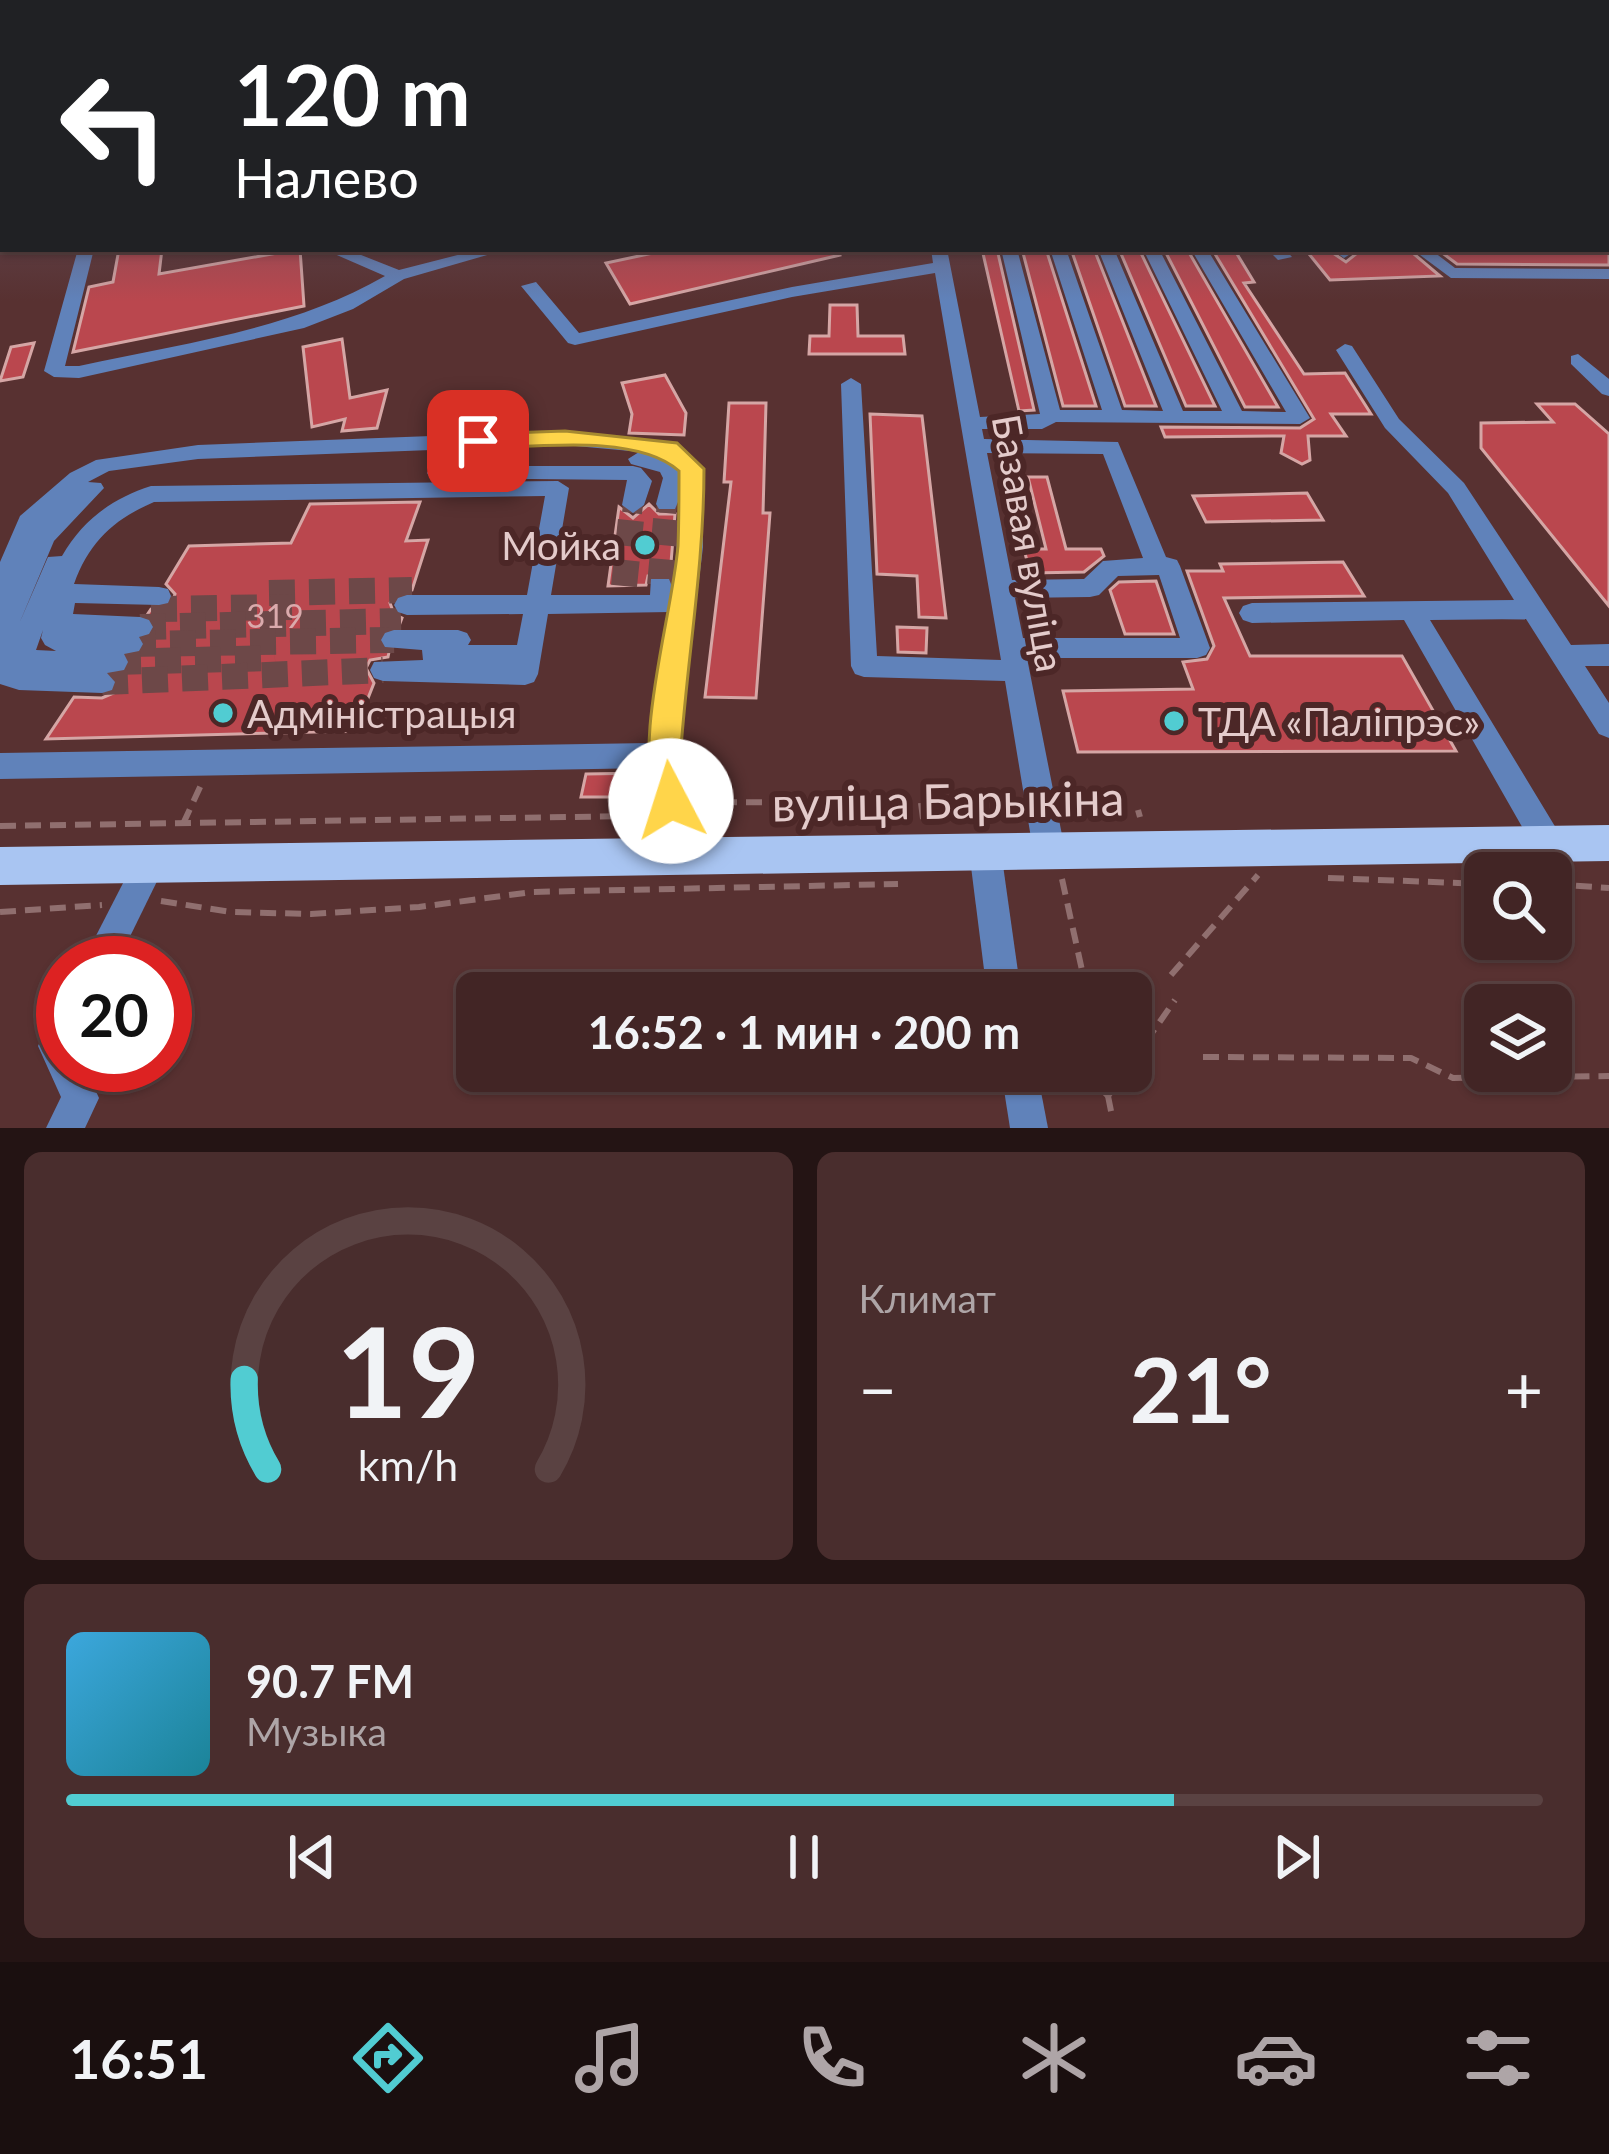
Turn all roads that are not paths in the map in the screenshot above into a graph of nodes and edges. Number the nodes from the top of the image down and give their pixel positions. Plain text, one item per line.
1 (85, 252) edge
2 (339, 252) edge
3 (488, 252) edge
4 (1010, 252) edge
5 (1059, 252) edge
6 (1107, 252) edge
7 (1152, 252) edge
8 (1201, 252) edge
9 (1424, 252) edge
10 (940, 258) edge
11 (1609, 274) edge
12 (398, 275) junction
13 (530, 286) dead end
14 (1345, 350) dead end
15 (1577, 360) dead end
16 (851, 384) dead end
17 (1609, 390) edge
18 (1051, 416) junction
19 (1114, 417) junction
20 (1176, 417) junction
21 (1235, 417) junction
22 (973, 434) junction
23 (556, 479) junction
24 (668, 504) tunnel mouth
25 (633, 505) tunnel mouth
26 (1157, 566) junction
27 (660, 585) dead end
28 (1004, 589) junction
29 (0, 591) edge
30 (56, 601) junction
31 (1533, 609) junction
32 (1411, 611) junction
33 (1252, 614) dead end
34 (533, 631) junction
35 (133, 637) junction
36 (0, 642) edge
37 (1609, 655) edge
38 (1566, 656) junction
39 (1013, 660) junction
40 (1609, 726) edge
41 (664, 755) junction
42 (0, 766) edge
43 (1609, 843) edge
44 (1548, 844) junction
45 (985, 851) junction
46 (674, 854) junction
47 (151, 863) junction
48 (1056, 865) junction
49 (0, 866) edge
50 (113, 936) edge
51 (1001, 972) edge
52 (77, 1092) edge
53 (1023, 1092) edge
54 (65, 1128) edge
55 (1029, 1128) edge

1 - 12 street
2 - 12 street
3 - 12 street
4 - 18 street
5 - 19 street
6 - 20 street
7 - 21 street
8 - 21 street
9 - 11 street
10 - 13 street
10 - 22 street, Базавая вуліца
14 - 31 street
15 - 17 street
16 - 39 street
18 - 19 street
18 - 22 street
19 - 20 street
20 - 21 street
22 - 26 street
22 - 28 street, Базавая вуліца
23 - 25 street
23 - 30 street
23 - 34 street
24 - 36 street
26 - 28 street
26 - 39 street
27 - 34 street
28 - 39 street, Базавая вуліца
29 - 41 street
30 - 35 street
30 - 35 street
30 - 35 street
31 - 32 street
31 - 38 street
32 - 33 street
32 - 44 street
34 - 34 street
37 - 38 street
38 - 40 street
39 - 48 street, Базавая вуліца
41 - 42 street
41 - 46 street
43 - 44 main road, вуліца Барыкіна
44 - 48 main road, вуліца Барыкіна
45 - 46 main road, вуліца Барыкіна
45 - 48 main road, вуліца Барыкіна
45 - 51 street
46 - 47 main road, вуліца Барыкіна
47 - 49 main road, вуліца Барыкіна
47 - 50 street
52 - 54 street
53 - 55 street

